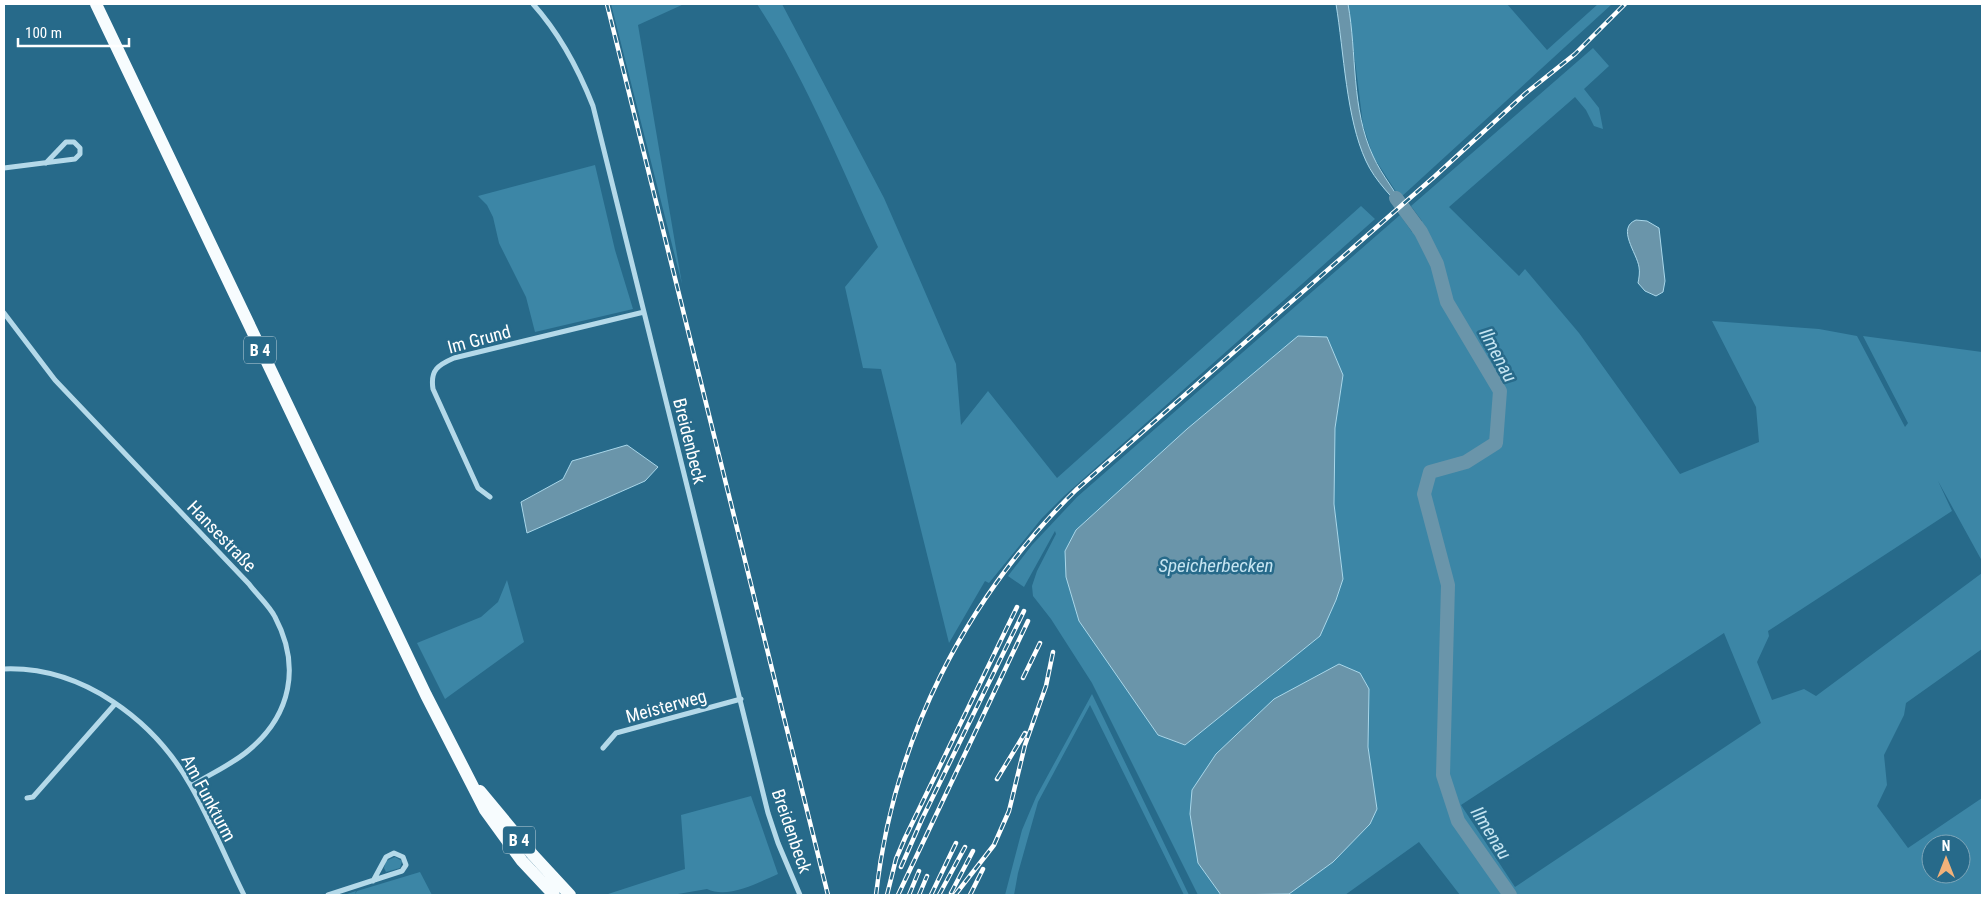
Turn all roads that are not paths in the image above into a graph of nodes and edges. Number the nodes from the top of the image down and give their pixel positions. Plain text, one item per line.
1 (96, 4) edge
2 (533, 4) edge
3 (46, 163) junction
4 (4, 168) edge
5 (644, 312) junction
6 (4, 313) edge
7 (490, 497) dead end
8 (4, 669) edge
9 (741, 699) junction
10 (115, 704) junction
11 (603, 748) dead end
12 (472, 782) junction
13 (191, 786) junction
14 (27, 798) dead end
15 (373, 881) junction
16 (541, 882) junction
17 (244, 895) edge
18 (328, 895) edge
19 (548, 895) edge
20 (554, 895) edge
21 (570, 895) edge
22 (800, 895) edge

1 - 12 main road, B 4
2 - 5 street, Breidenbeck
3 - 3 street
3 - 4 street
5 - 7 street, Im Grund
5 - 9 street, Breidenbeck
6 - 13 street, Hansestraße
8 - 10 street, Am Funkturm
9 - 11 street, Meisterweg
9 - 22 street, Breidenbeck
10 - 13 street, Am Funkturm
10 - 14 street
12 - 16 main road, B 4
12 - 21 main road, B 4
13 - 17 street, Am Funkturm
15 - 15 street
15 - 18 street
16 - 19 main road
16 - 20 main road, B 4

